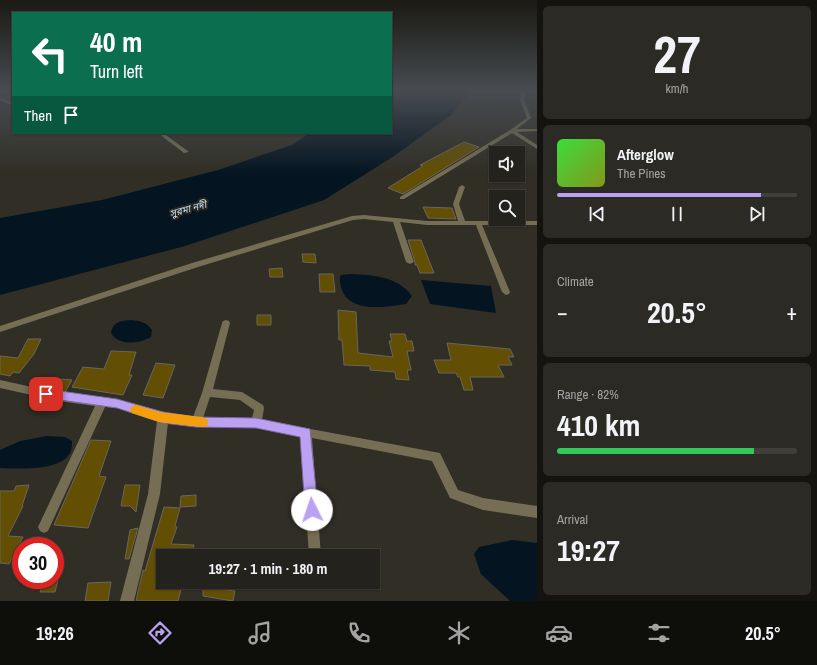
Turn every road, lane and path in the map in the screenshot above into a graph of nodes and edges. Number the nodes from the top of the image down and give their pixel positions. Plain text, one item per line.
1 (529, 118) edge
2 (537, 130) edge
3 (512, 131) junction
4 (161, 134) edge
5 (537, 147) edge
6 (186, 152) dead end
7 (462, 187) dead end
8 (402, 198) dead end
9 (396, 220) junction
10 (462, 223) junction
11 (478, 223) junction
12 (537, 223) edge
13 (410, 262) dead end
14 (506, 292) dead end
15 (226, 323) dead end
16 (0, 329) edge
17 (0, 384) edge
18 (207, 392) junction
19 (102, 402) junction
20 (163, 418) junction
21 (196, 422) junction
22 (256, 423) junction
23 (306, 432) junction
24 (537, 512) edge
25 (44, 527) dead end
26 (314, 549) edge
27 (127, 601) edge

1 - 3 street
2 - 3 street
3 - 5 street
3 - 8 street
4 - 6 street
7 - 10 street
9 - 10 street
9 - 13 street
9 - 16 street
10 - 11 street
11 - 12 street
11 - 14 street
15 - 18 street
17 - 19 street
18 - 21 street
18 - 22 street
19 - 20 street
19 - 25 street
20 - 21 street
20 - 27 street
21 - 22 street
22 - 23 street
23 - 24 street
23 - 26 street

